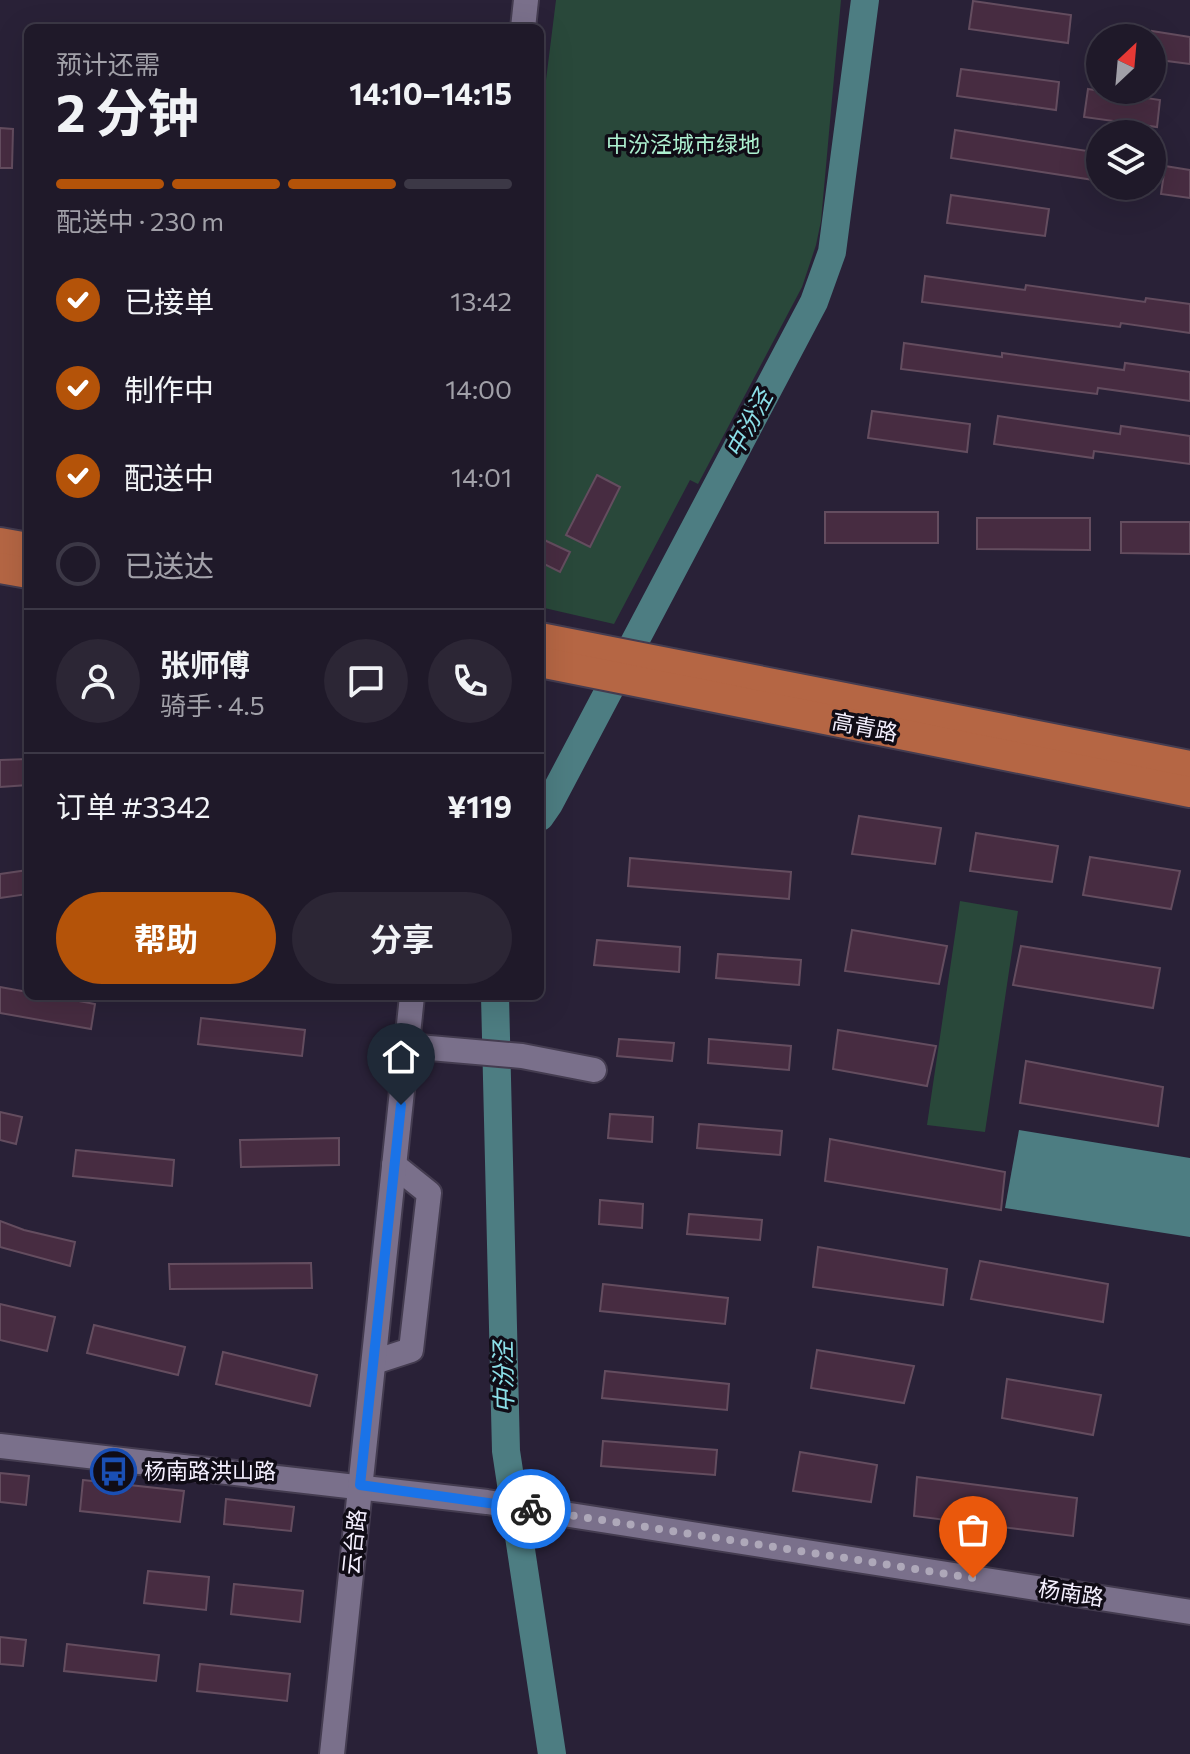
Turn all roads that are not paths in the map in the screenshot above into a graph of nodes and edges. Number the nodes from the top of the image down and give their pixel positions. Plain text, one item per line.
1 (526, 0) edge
2 (523, 24) edge
3 (0, 543) edge
4 (24, 547) edge
5 (0, 568) edge
6 (24, 572) edge
7 (544, 640) edge
8 (544, 662) edge
9 (591, 664) junction
10 (657, 673) junction
11 (544, 678) edge
12 (1190, 766) edge
13 (1190, 792) edge
14 (412, 1000) edge
15 (407, 1046) junction
16 (594, 1070) dead end
17 (394, 1165) junction
18 (374, 1362) junction
19 (0, 1446) edge
20 (360, 1485) junction
21 (1190, 1612) edge
22 (332, 1754) edge

1 - 2 street
3 - 4 main road
5 - 6 main road
7 - 9 main road, 高青路
8 - 9 main road, 高青路
9 - 10 main road, 高青路
9 - 11 street
10 - 12 main road, 高青路
10 - 13 main road, 高青路
14 - 15 street, 云台路
15 - 16 street
15 - 17 street, 云台路
17 - 18 street, 云台路
17 - 18 street
18 - 20 street, 云台路
19 - 20 street, 杨南路
20 - 21 street, 杨南路
20 - 22 street, 云台路

